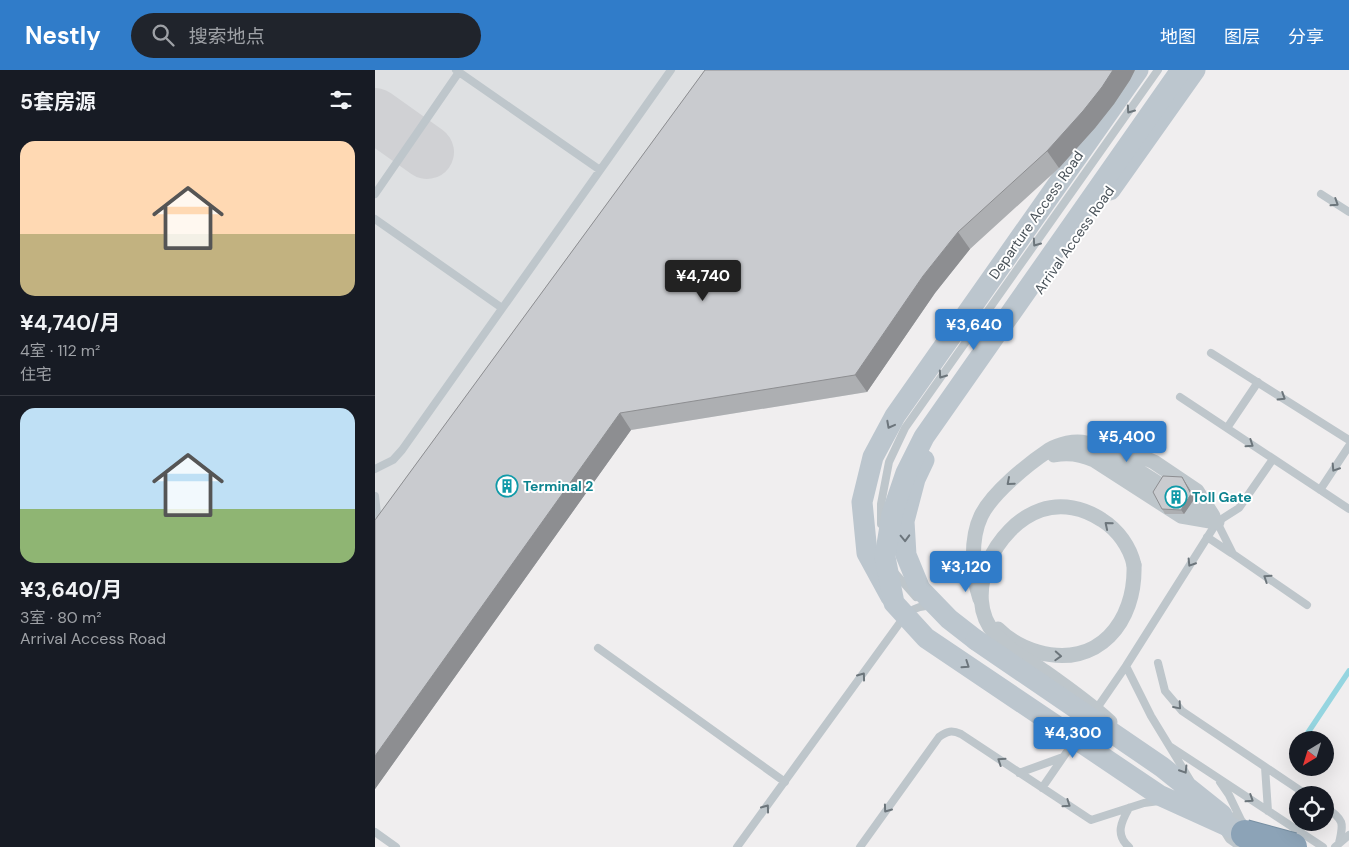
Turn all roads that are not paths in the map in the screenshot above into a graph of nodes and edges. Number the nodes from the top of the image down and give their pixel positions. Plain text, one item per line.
1 (671, 70) edge
2 (1138, 70) edge
3 (1158, 70) edge
4 (1181, 70) edge
5 (1195, 70) edge
6 (458, 71) edge
7 (600, 170) junction
8 (375, 194) edge
9 (1321, 194) dead end
10 (1349, 212) edge
11 (375, 219) edge
12 (502, 308) junction
13 (1211, 353) dead end
14 (1258, 382) junction
15 (1180, 398) dead end
16 (1227, 428) junction
17 (1349, 440) edge
18 (1349, 446) edge
19 (1273, 459) junction
20 (1035, 461) junction
21 (375, 469) edge
22 (1320, 490) junction
23 (375, 496) edge
24 (1349, 509) edge
25 (1217, 522) junction
26 (375, 526) edge
27 (1207, 537) junction
28 (1233, 554) junction
29 (894, 603) junction
30 (1307, 605) dead end
31 (926, 606) junction
32 (949, 619) junction
33 (598, 648) dead end
34 (1158, 663) dead end
35 (1126, 666) junction
36 (1166, 742) junction
37 (1063, 757) junction
38 (1163, 767) junction
39 (1265, 767) junction
40 (1019, 773) junction
41 (1215, 776) junction
42 (785, 782) junction
43 (1294, 786) edge
44 (1042, 788) junction
45 (1206, 806) junction
46 (1129, 808) junction
47 (1268, 811) junction
48 (1334, 813) edge
49 (375, 832) edge
50 (1349, 835) edge
51 (1264, 839) edge
52 (1337, 845) edge
53 (397, 847) edge
54 (737, 847) edge
55 (860, 847) edge
56 (1129, 847) edge
57 (1323, 847) edge

1 - 7 lane
2 -> 29 street, Departure Access Road, bridge
3 -> 31 lane, bridge
4 - 29 street, bridge
5 -> 32 street, Arrival Access Road
6 - 7 lane
6 - 8 lane
7 - 12 lane
9 -> 10 lane
11 - 12 lane
12 - 21 lane
13 - 14 lane
14 - 16 lane
14 -> 17 lane
15 - 16 lane
16 -> 19 lane
18 -> 22 lane
19 - 22 lane
19 - 25 lane
20 - 25 street
20 - 25 street
20 -> 38 street, bridge
22 - 24 lane
23 - 26 lane
25 - 27 lane
25 - 28 lane
27 - 28 lane
27 -> 35 lane
30 -> 28 lane
29 -> 51 street, Departure Access Road, bridge
31 - 32 lane
42 -> 31 lane
32 - 38 street, Arrival Access Road, bridge
33 - 42 lane
34 -> 39 lane
35 - 36 lane
35 - 37 lane
36 - 41 lane
36 -> 45 lane
37 - 40 lane
37 - 44 lane
38 - 51 street, Arrival Access Road, bridge
39 - 43 lane
39 - 47 lane
40 - 44 lane
40 -> 55 lane
41 -> 47 lane
41 - 51 lane
54 -> 42 lane
44 -> 46 lane
45 - 46 lane
45 - 51 lane
45 - 51 lane
46 - 56 lane
47 - 57 lane
48 - 52 lane
49 - 53 lane
50 - 52 lane

